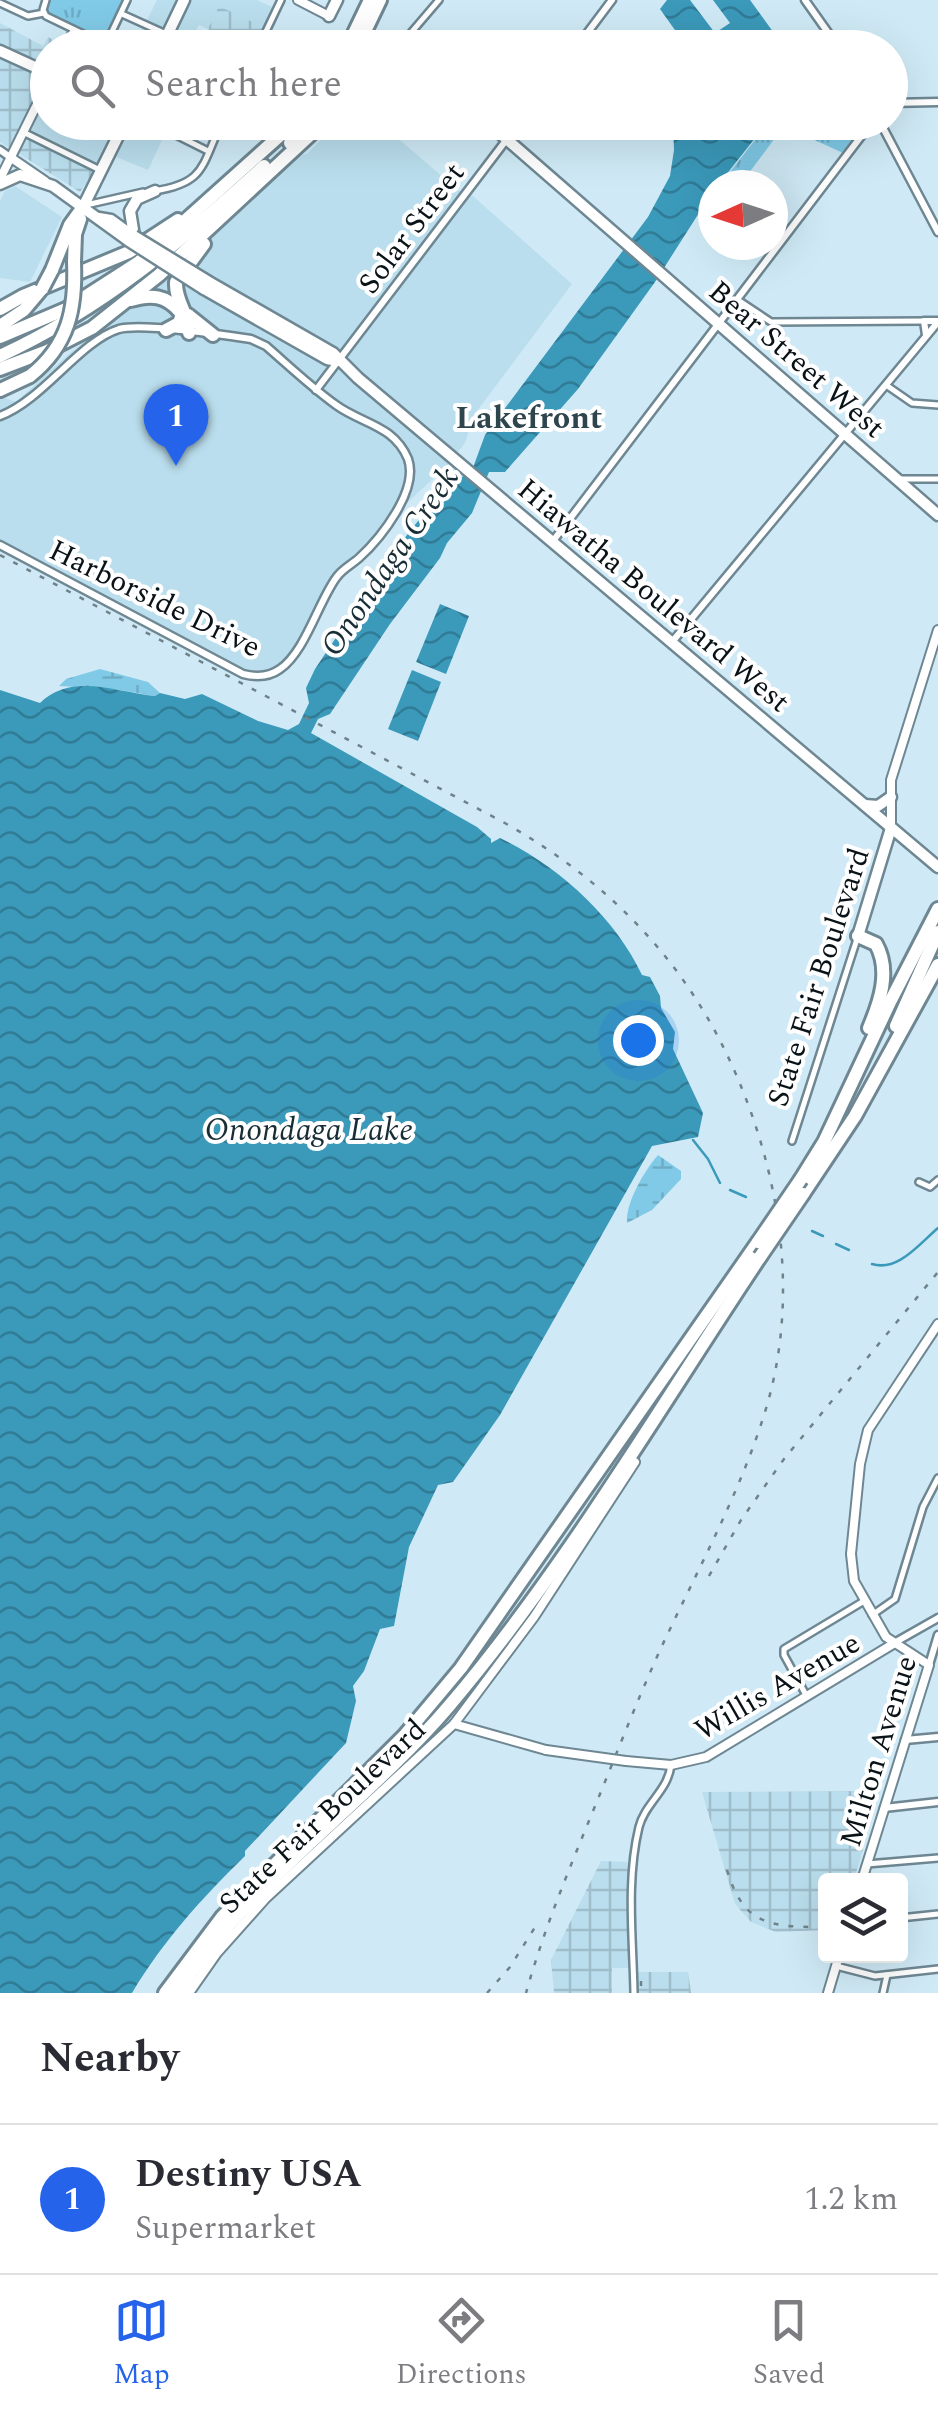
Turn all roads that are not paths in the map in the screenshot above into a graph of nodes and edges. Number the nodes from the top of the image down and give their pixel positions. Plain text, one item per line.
1 (46, 0) edge
2 (128, 0) edge
3 (184, 0) edge
4 (281, 0) edge
5 (298, 0) edge
6 (338, 0) edge
7 (439, 0) edge
8 (612, 0) edge
9 (804, 0) edge
10 (372, 1) edge
11 (0, 3) edge
12 (44, 13) junction
13 (121, 14) junction
14 (329, 16) joint
15 (73, 30) edge
16 (112, 30) edge
17 (159, 30) edge
18 (170, 30) edge
19 (267, 30) edge
20 (357, 30) edge
21 (363, 30) edge
22 (413, 30) edge
23 (590, 30) edge
24 (827, 30) edge
25 (0, 50) edge
26 (30, 65) edge
27 (938, 102) edge
28 (908, 103) edge
29 (30, 117) edge
30 (22, 132) junction
31 (30, 136) edge
32 (38, 140) edge
33 (116, 140) edge
34 (186, 140) edge
35 (213, 140) edge
36 (275, 140) edge
37 (291, 140) edge
38 (305, 140) edge
39 (507, 140) joint
40 (858, 140) edge
41 (889, 140) edge
42 (0, 150) edge
43 (208, 151) junction
44 (10, 157) junction
45 (101, 171) junction
46 (0, 182) edge
47 (53, 186) junction
48 (154, 190) junction
49 (216, 193) junction
50 (248, 193) junction
51 (83, 206) junction
52 (208, 216) junction
53 (938, 232) edge
54 (132, 239) junction
55 (57, 275) junction
56 (206, 286) junction
57 (0, 296) edge
58 (104, 298) junction
59 (738, 300) junction
60 (120, 306) junction
61 (0, 309) edge
62 (183, 312) junction
63 (924, 321) junction
64 (938, 321) edge
65 (720, 324) junction
66 (0, 326) edge
67 (166, 330) junction
68 (188, 332) junction
69 (214, 335) junction
70 (926, 336) junction
71 (0, 337) edge
72 (0, 348) edge
73 (318, 354) junction
74 (338, 361) junction
75 (0, 363) edge
76 (327, 376) junction
77 (886, 384) junction
78 (0, 390) edge
79 (316, 390) junction
80 (938, 405) edge
81 (0, 416) edge
82 (845, 434) junction
83 (938, 478) edge
84 (898, 479) junction
85 (938, 515) edge
86 (553, 541) junction
87 (0, 545) edge
88 (938, 630) edge
89 (672, 642) junction
90 (891, 797) junction
91 (861, 804) junction
92 (891, 828) junction
93 (938, 867) edge
94 (938, 909) edge
95 (938, 932) edge
96 (858, 936) junction
97 (938, 965) edge
98 (868, 1092) junction
99 (839, 1113) junction
100 (792, 1140) dead end
101 (938, 1180) edge
102 (919, 1182) dead end
103 (759, 1250) junction
104 (938, 1324) edge
105 (683, 1374) junction
106 (635, 1462) joint
107 (938, 1478) edge
108 (864, 1601) junction
109 (872, 1615) junction
110 (938, 1618) edge
111 (938, 1635) edge
112 (893, 1644) junction
113 (934, 1666) edge
114 (806, 1695) junction
115 (454, 1724) junction
116 (938, 1737) edge
117 (905, 1740) junction
118 (671, 1765) junction
119 (938, 1802) edge
120 (883, 1808) junction
121 (938, 1858) edge
122 (866, 1864) junction
123 (864, 1873) edge
124 (938, 1914) edge
125 (908, 1917) edge
126 (837, 1963) edge
127 (836, 1966) junction
128 (938, 1968) edge
129 (887, 1975) junction
130 (166, 1993) edge
131 (178, 1993) edge
132 (189, 1993) edge
133 (634, 1993) edge
134 (828, 1993) edge
135 (883, 1993) edge

1 - 12 street
2 - 13 street
3 - 18 main road
4 - 19 street
5 - 14 main road
6 - 14 main road
7 - 22 street
8 - 23 street
9 - 24 street
10 - 20 highway
10 - 21 highway
11 - 12 street
12 - 15 street
13 - 16 street
13 - 17 street
25 - 26 main road
27 - 28 street
29 - 30 main road
30 - 31 street
30 - 44 main road
32 - 45 street
33 - 45 main road
34 - 43 street
35 - 43 street
36 - 49 highway
37 - 52 highway
38 - 50 highway
39 - 65 main road, Bear Street West
39 - 74 street, Solar Street
40 - 59 street
41 - 53 street
42 - 44 street
43 - 48 street
44 - 46 main road
44 - 47 main road
45 - 51 main road
46 - 47 main road
47 - 51 main road, Hiawatha Boulevard West
48 - 51 street
48 - 54 main road
49 - 55 highway
49 - 71 highway
50 - 60 highway
50 - 62 highway
51 - 54 main road, Hiawatha Boulevard West
51 - 55 highway
51 - 78 highway, bridge
52 - 58 highway
52 - 75 highway
54 - 56 main road, Hiawatha Boulevard West, bridge
55 - 57 highway
55 - 61 highway
55 - 66 highway, bridge
56 - 73 main road, Hiawatha Boulevard West
56 - 74 main road, Hiawatha Boulevard West
58 - 72 highway
58 - 75 highway
59 - 63 street
59 - 65 street
60 - 62 highway
60 - 75 highway
62 - 67 highway
62 - 68 highway
62 - 69 highway
63 - 64 street
63 - 70 street
64 - 70 street
65 - 82 main road, Bear Street West
65 - 86 street
67 - 68 street
67 - 81 street
68 - 69 street
69 - 79 street
70 - 77 street
73 - 74 main road, Hiawatha Boulevard West
73 - 76 street
74 - 76 street, Solar Street
74 - 86 main road, Hiawatha Boulevard West
76 - 79 street, Solar Street
77 - 80 street
77 - 82 street
79 - 87 street, Harborside Drive
82 - 84 main road, Bear Street West
82 - 89 street
83 - 84 street
84 - 85 main road, Bear Street West
86 - 89 main road, Hiawatha Boulevard West
88 - 90 main road
89 - 91 main road, Hiawatha Boulevard West
90 - 91 main road
90 - 92 main road
91 - 92 main road, Hiawatha Boulevard West
92 - 93 main road, Hiawatha Boulevard West
92 - 96 main road, State Fair Boulevard
94 - 99 highway
95 - 98 highway
96 - 99 highway
96 - 100 street, State Fair Boulevard
97 - 98 highway
98 - 103 highway, bridge
99 - 103 highway, bridge
101 - 102 street
103 - 105 highway
103 - 130 highway
104 - 108 main road
105 - 106 highway
105 - 131 highway
106 - 115 main road, State Fair Boulevard
107 - 109 street
108 - 109 main road
108 - 114 street
109 - 112 main road
110 - 112 street, Willis Avenue
111 - 113 street, Milton Avenue
112 - 113 main road
112 - 114 main road, Willis Avenue
113 - 117 main road, Milton Avenue
114 - 118 main road, Willis Avenue
115 - 118 main road, Willis Avenue, bridge
115 - 132 main road, State Fair Boulevard
116 - 117 street
117 - 120 main road, Milton Avenue
118 - 133 street
119 - 120 street
120 - 122 main road, Milton Avenue
121 - 122 street
122 - 123 main road, Milton Avenue
124 - 125 street
126 - 127 main road
127 - 129 street
127 - 134 main road
128 - 129 street
129 - 135 street

